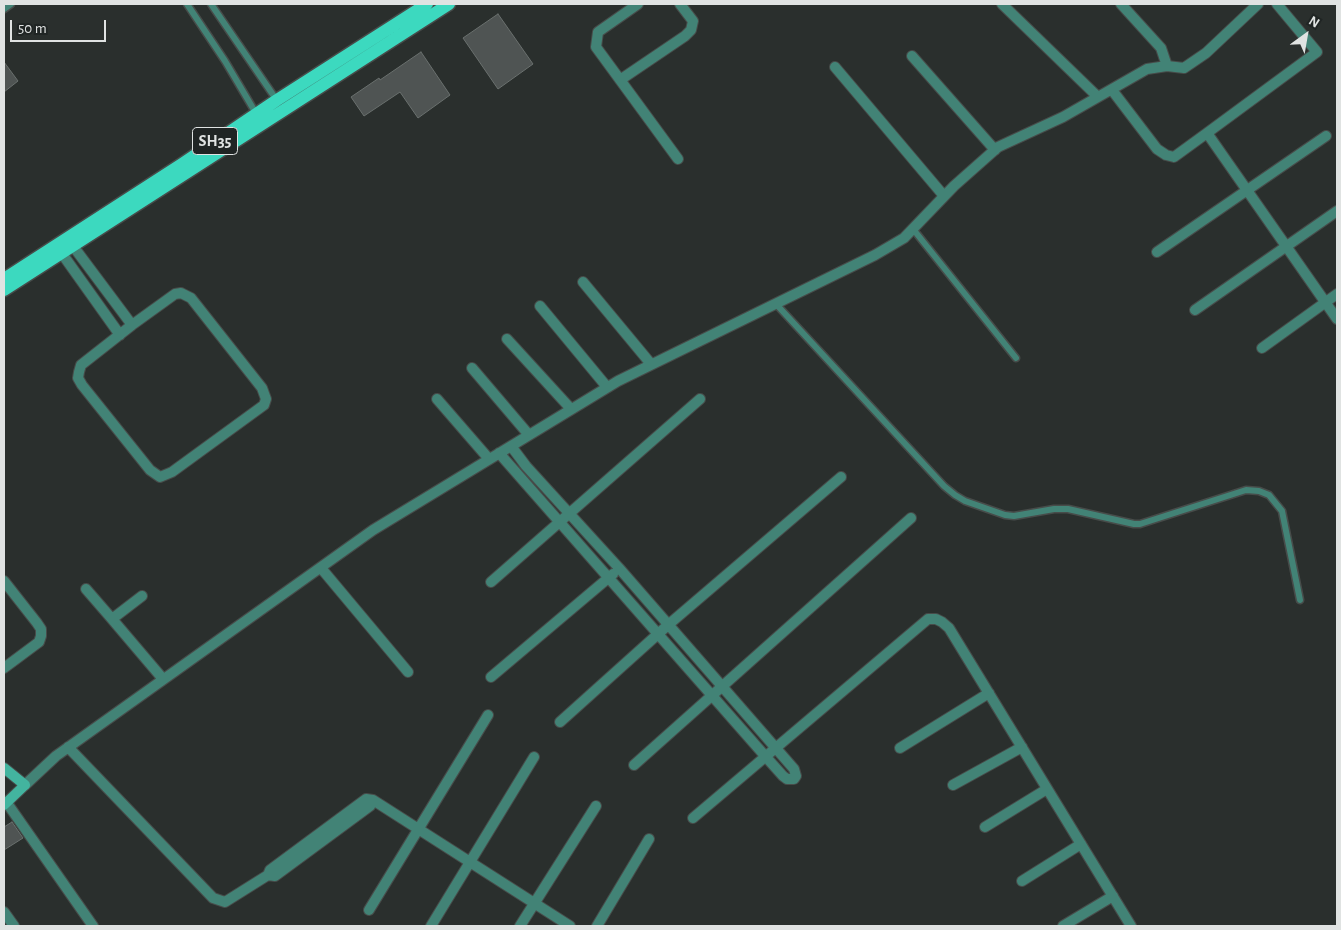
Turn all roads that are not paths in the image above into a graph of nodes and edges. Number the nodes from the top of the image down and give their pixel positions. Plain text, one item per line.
1 (11, 4) edge
2 (187, 4) edge
3 (211, 4) edge
4 (427, 4) edge
5 (449, 4) edge
6 (636, 4) edge
7 (680, 4) edge
8 (1002, 4) edge
9 (1121, 4) edge
10 (1258, 4) edge
11 (1277, 4) edge
12 (4, 9) edge
13 (912, 56) dead end
14 (1167, 66) junction
15 (835, 67) dead end
16 (620, 80) junction
17 (1112, 90) junction
18 (1098, 97) junction
19 (280, 106) junction
20 (259, 119) junction
21 (1207, 132) junction
22 (1326, 136) dead end
23 (995, 150) junction
24 (678, 159) dead end
25 (1248, 189) junction
26 (944, 196) junction
27 (1337, 211) edge
28 (913, 229) junction
29 (73, 246) junction
30 (1288, 246) junction
31 (58, 250) junction
32 (1157, 252) dead end
33 (4, 279) edge
34 (582, 282) dead end
35 (105, 288) junction
36 (4, 290) edge
37 (1337, 294) edge
38 (93, 297) junction
39 (1327, 302) junction
40 (776, 304) junction
41 (540, 306) dead end
42 (1195, 310) dead end
43 (1337, 318) edge
44 (132, 325) junction
45 (120, 335) junction
46 (507, 339) dead end
47 (1262, 348) dead end
48 (1016, 358) dead end
49 (651, 364) junction
50 (472, 368) dead end
51 (607, 387) junction
52 (437, 399) dead end
53 (700, 399) dead end
54 (571, 409) junction
55 (529, 435) junction
56 (511, 446) junction
57 (499, 453) junction
58 (489, 459) junction
59 (841, 477) dead end
60 (571, 514) junction
61 (911, 518) dead end
62 (561, 523) junction
63 (321, 568) junction
64 (620, 568) junction
65 (608, 577) junction
66 (4, 581) edge
67 (491, 582) dead end
68 (86, 589) dead end
69 (142, 596) dead end
70 (1300, 600) dead end
71 (112, 620) junction
72 (668, 625) junction
73 (658, 634) junction
74 (4, 668) edge
75 (408, 672) dead end
76 (491, 677) dead end
77 (164, 680) junction
78 (721, 686) junction
79 (989, 693) junction
80 (712, 695) junction
81 (488, 715) dead end
82 (560, 722) dead end
83 (68, 747) junction
84 (1022, 747) junction
85 (900, 748) dead end
86 (776, 749) junction
87 (534, 757) dead end
88 (766, 758) junction
89 (634, 765) dead end
90 (4, 768) edge
91 (25, 785) junction
92 (953, 785) dead end
93 (1047, 789) junction
94 (5, 804) edge
95 (596, 806) dead end
96 (693, 818) dead end
97 (985, 827) dead end
98 (417, 829) junction
99 (649, 839) dead end
100 (1081, 844) junction
101 (471, 863) junction
102 (1022, 881) dead end
103 (1113, 896) junction
104 (534, 904) junction
105 (369, 910) dead end
106 (4, 912) edge
107 (14, 926) edge
108 (93, 926) edge
109 (431, 926) edge
110 (520, 926) edge
111 (570, 926) edge
112 (597, 926) edge
113 (1063, 926) edge
114 (1131, 926) edge

1 - 12 lane
2 - 20 lane
3 - 19 lane
4 - 19 main road, SH35
5 - 19 main road
6 - 16 street
7 - 16 street
8 - 18 street
9 - 14 street
10 - 14 street
11 - 21 street
13 - 23 street
14 - 17 street
15 - 26 street
16 - 24 street
17 - 18 street
17 - 21 street
18 - 23 street
19 - 20 main road, SH35
20 - 29 main road
20 - 31 main road, SH35
21 - 25 street
22 - 25 street
23 - 26 street
25 - 30 street
25 - 32 street
26 - 28 street
27 - 30 street
28 - 40 street
28 - 48 lane
29 - 31 main road
29 - 35 street
30 - 39 street
30 - 42 street
31 - 33 main road, SH35
31 - 36 main road
31 - 38 street
34 - 49 street
35 - 38 street
35 - 44 street
37 - 39 street
38 - 45 street
39 - 43 street
39 - 47 street
40 - 49 street
40 - 70 lane
41 - 51 street
44 - 45 street
44 - 45 street
46 - 54 street
49 - 51 street
50 - 55 street
51 - 54 street
52 - 58 street
53 - 60 street
54 - 55 street
55 - 56 street
56 - 57 street
56 - 60 street
57 - 58 street
57 - 62 street
58 - 63 street
59 - 72 street
60 - 62 street
60 - 64 street
61 - 78 street
62 - 65 street
62 - 67 street
63 - 75 street
63 - 77 street
64 - 65 street
64 - 72 street
65 - 73 street
65 - 76 street
66 - 74 street
68 - 71 street
69 - 71 street
71 - 77 street
72 - 73 street
72 - 78 street
73 - 80 street
73 - 82 street
77 - 83 street
78 - 80 street
78 - 86 street
79 - 84 street
79 - 85 street
79 - 86 street
80 - 88 street
80 - 89 street
81 - 98 street
83 - 91 street
83 - 98 street
84 - 92 street
84 - 93 street
86 - 88 street
86 - 88 street
87 - 101 street
88 - 96 street
90 - 91 street
91 - 94 street
93 - 97 street
93 - 100 street
94 - 108 street
95 - 104 street
98 - 101 street
98 - 105 street
99 - 112 street
100 - 102 street
100 - 103 street
101 - 104 street
101 - 109 street
103 - 113 street
103 - 114 street
104 - 110 street
104 - 111 street
106 - 107 street

